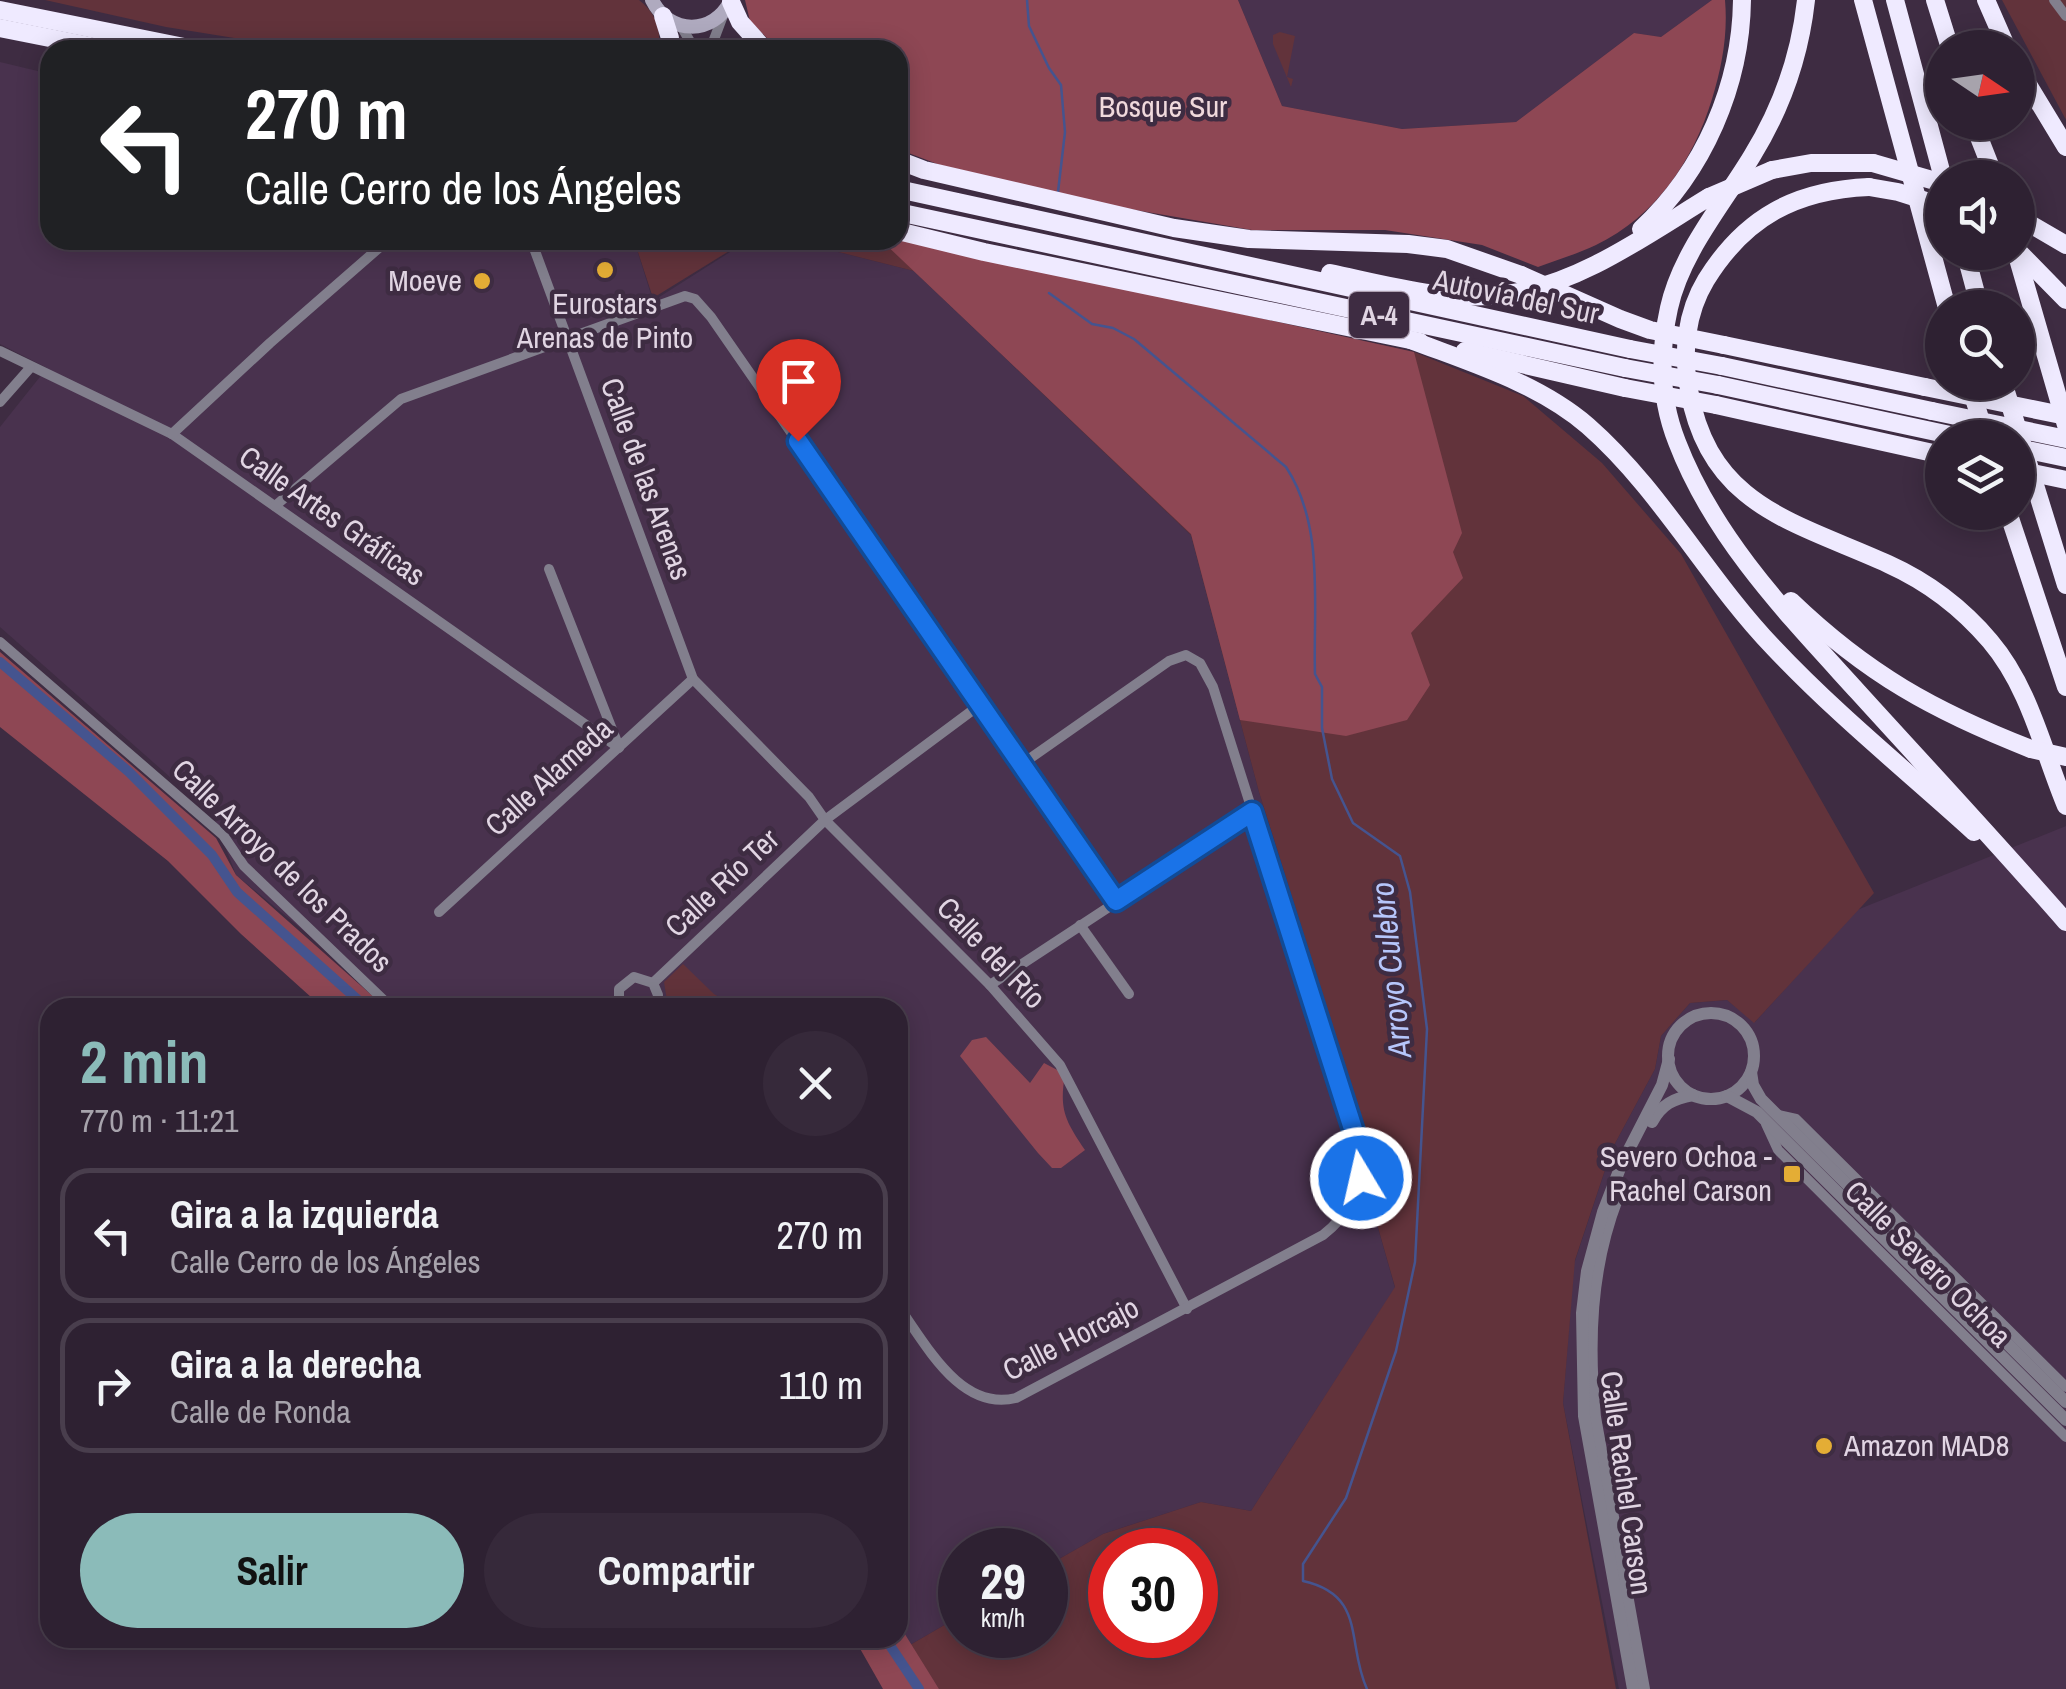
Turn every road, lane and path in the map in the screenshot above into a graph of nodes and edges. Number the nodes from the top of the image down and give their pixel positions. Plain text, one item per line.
1 (652, 0) edge
2 (1739, 0) edge
3 (1863, 0) edge
4 (1895, 0) edge
5 (1935, 0) edge
6 (1986, 0) edge
7 (2054, 0) edge
8 (1805, 4) edge
9 (729, 5) edge
10 (0, 10) edge
11 (663, 16) junction
12 (2066, 16) edge
13 (681, 26) junction
14 (0, 28) edge
15 (1944, 30) edge
16 (1999, 30) edge
17 (60, 40) edge
18 (149, 40) edge
19 (670, 40) edge
20 (689, 40) edge
21 (714, 40) edge
22 (756, 40) edge
23 (2035, 96) edge
24 (2066, 146) edge
25 (1938, 160) edge
26 (908, 164) edge
27 (1925, 176) edge
28 (908, 191) edge
29 (1925, 201) edge
30 (908, 214) edge
31 (1014, 216) junction
32 (908, 225) edge
33 (2035, 226) edge
34 (908, 233) edge
35 (2066, 245) edge
36 (1619, 249) junction
37 (377, 250) edge
38 (535, 250) edge
39 (1010, 256) junction
40 (2035, 268) edge
41 (2022, 270) edge
42 (1942, 290) edge
43 (2066, 300) edge
44 (568, 337) junction
45 (1411, 340) junction
46 (0, 351) edge
47 (1627, 358) junction
48 (30, 368) junction
49 (2009, 400) edge
50 (0, 402) edge
51 (2066, 416) edge
52 (2066, 425) edge
53 (1925, 429) edge
54 (172, 434) junction
55 (2066, 440) edge
56 (1925, 451) edge
57 (2035, 452) edge
58 (2066, 458) edge
59 (2035, 474) edge
60 (2066, 480) edge
61 (1699, 489) junction
62 (275, 506) junction
63 (2014, 530) edge
64 (549, 569) dead end
65 (2066, 585) edge
66 (0, 642) edge
67 (693, 679) junction
68 (2066, 687) edge
69 (981, 704) junction
70 (619, 748) junction
71 (2066, 757) edge
72 (1022, 764) junction
73 (2066, 806) edge
74 (1252, 812) junction
75 (825, 820) junction
76 (2045, 897) junction
77 (1116, 901) junction
78 (439, 912) dead end
79 (2066, 922) edge
80 (1080, 925) junction
81 (653, 983) junction
82 (990, 985) junction
83 (1128, 994) dead end
84 (382, 998) edge
85 (619, 998) edge
86 (658, 998) edge
87 (1669, 1060) junction
88 (1751, 1072) junction
89 (1693, 1095) junction
90 (1727, 1096) junction
91 (1770, 1116) junction
92 (1187, 1309) junction
93 (908, 1319) edge
94 (2066, 1387) edge
95 (2066, 1402) edge
96 (2066, 1420) edge
97 (2066, 1437) edge
98 (1633, 1689) edge
99 (1644, 1689) edge

1 - 11 main road
2 - 36 highway
3 - 42 highway
4 - 25 highway
5 - 15 highway
6 - 16 highway
7 - 12 street
8 - 61 highway
9 - 13 main road
9 - 21 street
9 - 22 highway
10 - 18 highway
11 - 13 main road
11 - 19 highway
13 - 20 street
14 - 17 highway
23 - 24 highway
26 - 51 highway, bridge
27 - 36 highway, bridge
28 - 31 highway, Autovía del Sur / A-4
29 - 73 highway, bridge
30 - 47 highway, Autovía del Sur / A-4
31 - 36 highway
31 - 47 highway, Autovía del Sur / A-4
32 - 39 highway
33 - 35 highway
34 - 39 highway
37 - 54 street
38 - 44 street, Calle de las Arenas
39 - 45 highway
40 - 43 highway
41 - 52 highway
44 - 62 street
44 - 67 street, Calle de las Arenas
44 - 69 street
45 - 56 highway, bridge
45 - 76 highway
46 - 48 street, Calle Artes Gráficas
47 - 53 highway, Autovía del Sur / A-4, bridge
47 - 55 highway, Autovía del Sur / A-4, bridge
48 - 50 street
48 - 54 street, Calle Artes Gráficas
49 - 65 highway
54 - 62 street, Calle Artes Gráficas
57 - 58 highway, bridge
59 - 60 highway, bridge
61 - 71 highway, bridge
61 - 76 highway
62 - 70 street, Calle Artes Gráficas
63 - 68 highway
64 - 70 street
66 - 84 street, Calle Arroyo de los Prados
67 - 70 street, Calle Alameda
67 - 75 street, Calle del Río
69 - 72 street
69 - 75 street, Calle Río Ter
70 - 78 street, Calle Alameda
72 - 74 street, Calle Horcajo
72 - 77 street
74 - 77 street
74 - 92 street, Calle Horcajo
75 - 81 street, Calle Río Ter
75 - 82 street, Calle del Río
76 - 79 highway
77 - 80 street
80 - 82 street
80 - 83 street
81 - 85 street, Calle Río Ter
81 - 86 street
82 - 92 street, Calle del Río
87 - 88 street
87 - 89 street
87 - 98 street, Calle Rachel Carson
88 - 90 street
88 - 91 street, Calle Severo Ochoa
89 - 90 street
89 - 99 street, Calle Rachel Carson
90 - 91 street, Calle Severo Ochoa
91 - 94 street, Calle Severo Ochoa
91 - 95 street, Calle Severo Ochoa
91 - 96 street, Calle Severo Ochoa
91 - 97 street, Calle Severo Ochoa
92 - 93 street, Calle Horcajo

